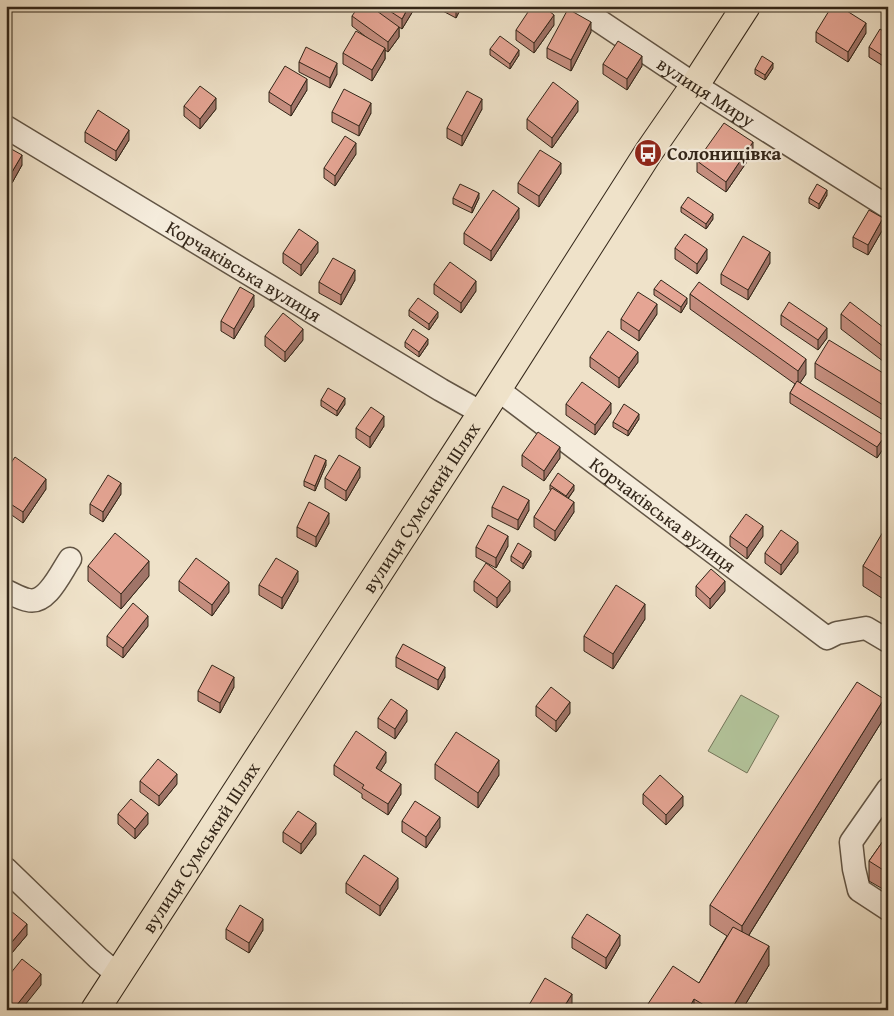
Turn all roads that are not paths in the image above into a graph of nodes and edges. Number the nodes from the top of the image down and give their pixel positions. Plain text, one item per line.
1 (577, 6) edge
2 (746, 6) edge
3 (695, 85) junction
4 (6, 127) edge
5 (888, 207) edge
6 (497, 389) junction
7 (482, 413) junction
8 (70, 559) dead end
9 (6, 591) edge
10 (888, 641) edge
11 (888, 789) edge
12 (6, 869) edge
13 (888, 910) edge
14 (118, 975) junction
15 (95, 1010) edge

1 - 3 street, вулиця Миру
2 - 3 main road, вулиця Сумський Шлях
3 - 5 street, вулиця Миру
3 - 6 main road, вулиця Сумський Шлях
4 - 7 street, Корчаківська вулиця
6 - 7 main road, вулиця Сумський Шлях
6 - 10 street, Корчаківська вулиця
7 - 14 main road, вулиця Сумський Шлях
8 - 9 street
11 - 13 street
12 - 14 street
14 - 15 main road, вулиця Сумський Шлях

